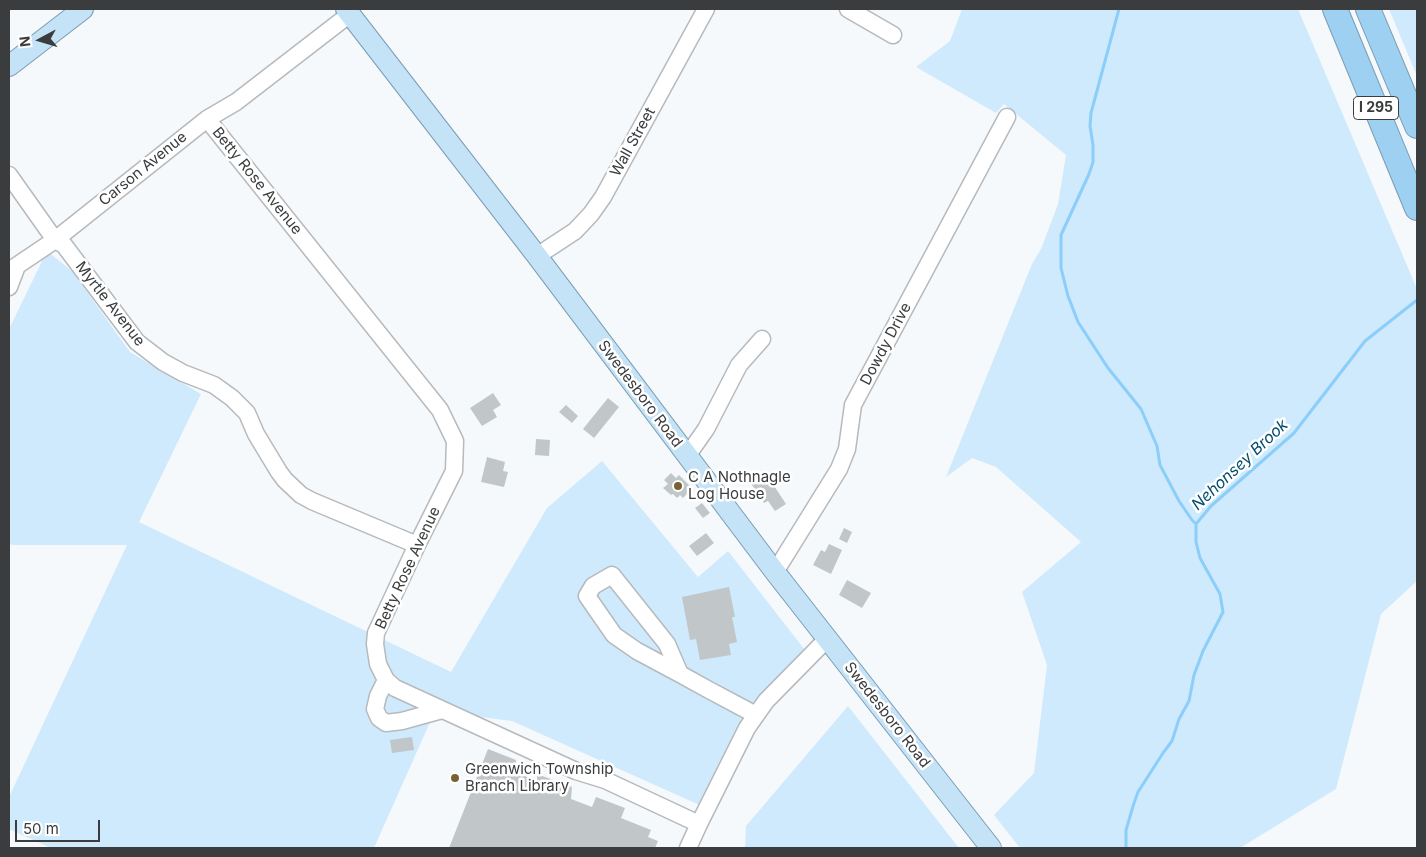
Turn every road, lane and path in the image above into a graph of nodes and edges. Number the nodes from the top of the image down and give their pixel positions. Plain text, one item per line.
1 (83, 9) edge
2 (704, 9) edge
3 (848, 9) edge
4 (1329, 9) edge
5 (1335, 9) edge
6 (1368, 9) edge
7 (348, 12) edge
8 (893, 35) dead end
9 (9, 66) edge
10 (1007, 117) dead end
11 (207, 119) junction
12 (1417, 126) edge
13 (1385, 130) junction
14 (9, 176) edge
15 (1417, 208) edge
16 (55, 240) junction
17 (537, 256) junction
18 (13, 269) edge
19 (9, 287) edge
20 (762, 339) dead end
21 (687, 456) junction
22 (417, 545) junction
23 (774, 572) junction
24 (827, 639) junction
25 (680, 674) junction
26 (386, 680) junction
27 (442, 710) junction
28 (756, 715) junction
29 (699, 824) junction
30 (688, 848) edge
31 (991, 848) edge

1 - 9 main road
2 - 17 street, Wall Street
3 - 8 street
4 - 13 highway
5 - 13 highway, I 295
6 - 12 highway, I 295
7 - 11 street, Carson Avenue
7 - 17 main road, Swedesboro Road
10 - 23 street, Dowdy Drive
11 - 16 street, Carson Avenue
11 - 22 street, Betty Rose Avenue
13 - 15 highway, I 295
14 - 16 street, Myrtle Avenue
16 - 18 street, Carson Avenue
16 - 22 street, Myrtle Avenue
17 - 21 main road, Swedesboro Road
18 - 19 street
20 - 21 street
21 - 23 main road, Swedesboro Road
22 - 26 street, Betty Rose Avenue
23 - 24 main road, Swedesboro Road
24 - 28 street
24 - 31 main road, Swedesboro Road
25 - 25 street
25 - 28 street
26 - 27 street
26 - 27 street
27 - 29 street
28 - 29 street
29 - 30 street

